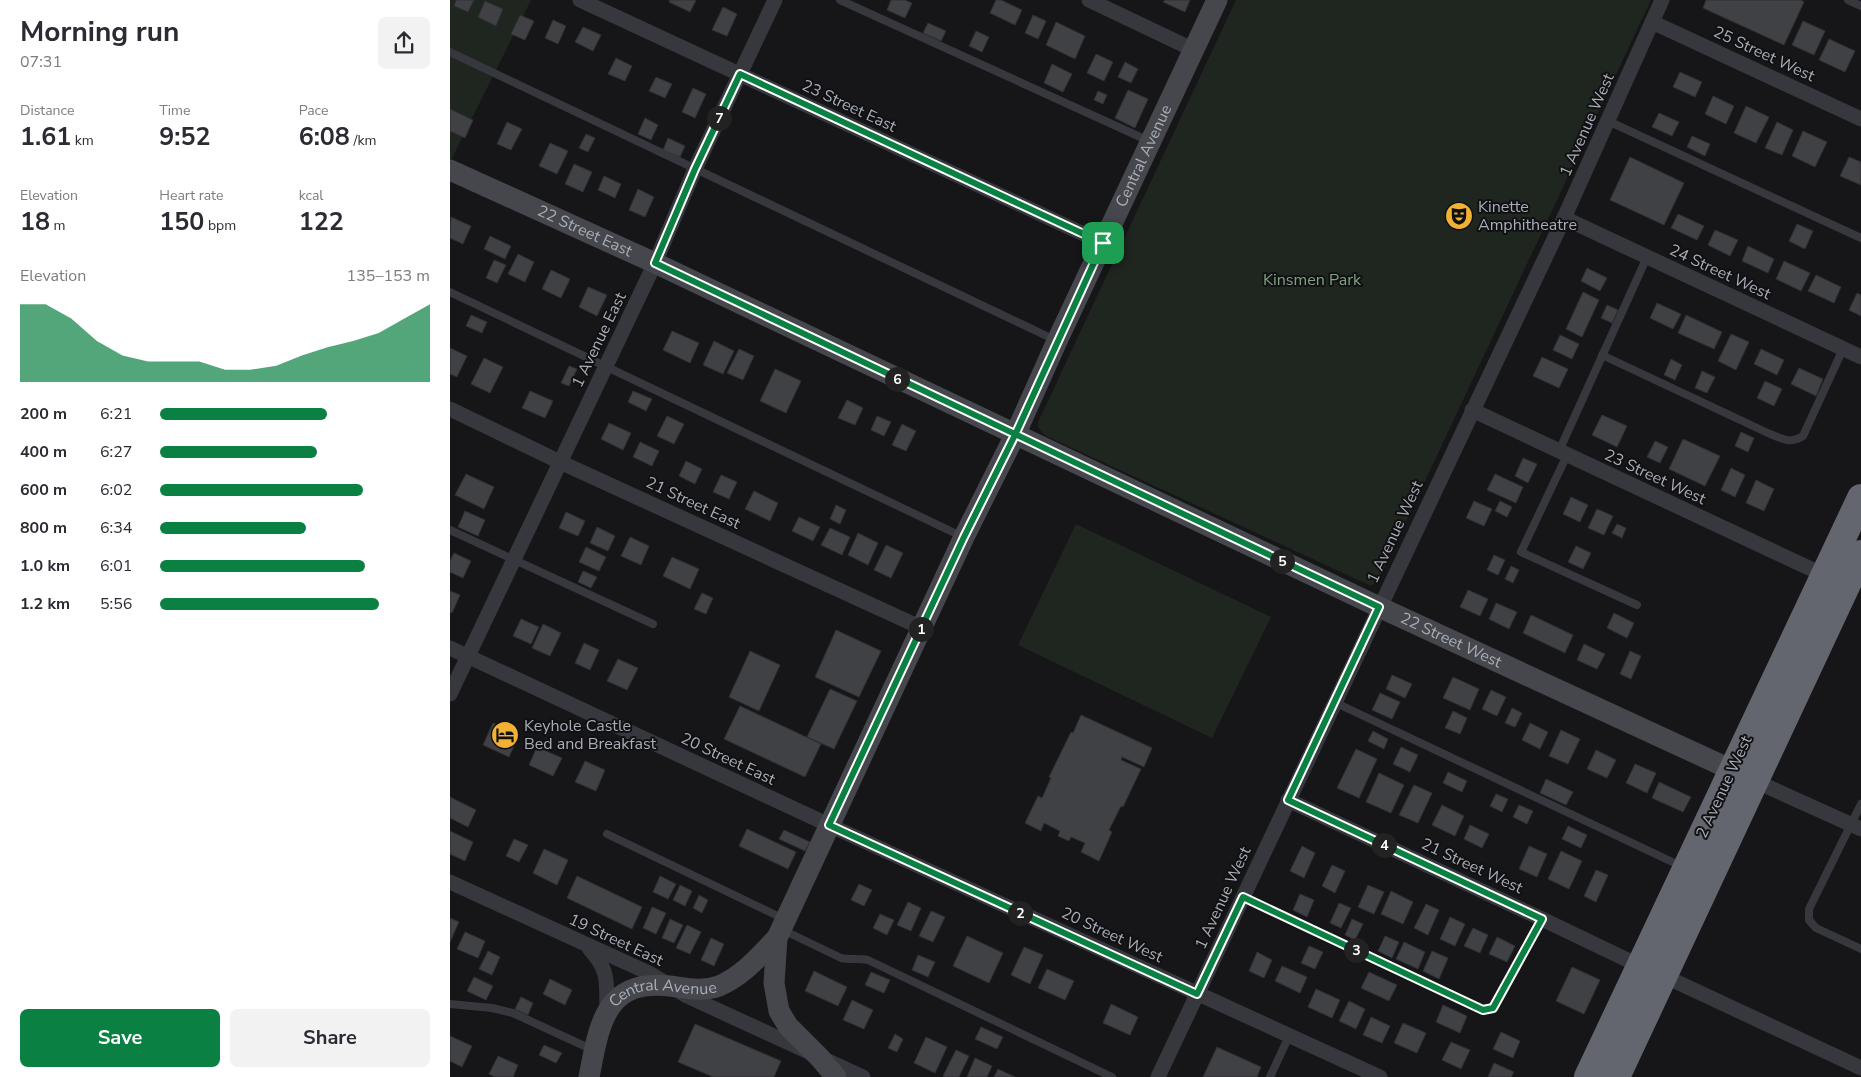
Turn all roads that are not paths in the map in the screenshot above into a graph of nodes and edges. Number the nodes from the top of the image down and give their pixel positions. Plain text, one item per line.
1 (580, 0) edge
2 (775, 0) edge
3 (840, 0) edge
4 (1089, 0) edge
5 (1218, 0) edge
6 (1662, 0) edge
7 (1848, 0) edge
8 (1861, 6) edge
9 (1652, 22) junction
10 (1194, 50) junction
11 (450, 52) edge
12 (740, 74) junction
13 (1861, 119) edge
14 (1608, 121) junction
15 (1151, 142) junction
16 (695, 169) junction
17 (450, 170) edge
18 (1564, 218) junction
19 (1861, 238) edge
20 (1103, 243) junction
21 (1647, 257) junction
22 (655, 263) junction
23 (450, 292) edge
24 (1057, 341) junction
25 (1843, 349) junction
26 (1602, 355) junction
27 (1861, 357) edge
28 (605, 366) junction
29 (450, 409) edge
30 (1472, 410) junction
31 (1015, 435) junction
32 (1563, 453) junction
33 (560, 462) junction
34 (1861, 498) edge
35 (450, 530) edge
36 (964, 537) junction
37 (1861, 554) edge
38 (514, 560) junction
39 (1843, 585) edge
40 (1637, 605) dead end
41 (1379, 607) junction
42 (653, 624) dead end
43 (922, 628) junction
44 (450, 648) edge
45 (468, 656) junction
46 (450, 694) edge
47 (1334, 702) junction
48 (1744, 776) junction
49 (1288, 800) junction
50 (1861, 804) edge
51 (829, 825) junction
52 (1856, 826) edge
53 (607, 834) dead end
54 (1686, 869) junction
55 (450, 882) edge
56 (1243, 897) junction
57 (1542, 919) junction
58 (781, 929) junction
59 (586, 945) junction
60 (1861, 949) edge
61 (1652, 971) junction
62 (668, 986) junction
63 (1197, 994) junction
64 (450, 1004) edge
65 (607, 1010) junction
66 (1289, 1036) junction
67 (594, 1051) junction
68 (820, 1058) junction
69 (1861, 1068) edge
70 (1377, 1076) edge
71 (590, 1077) edge
72 (836, 1077) edge
73 (863, 1077) edge
74 (1112, 1077) edge
75 (1158, 1077) edge
76 (1270, 1077) edge
77 (1588, 1077) edge
78 (1616, 1077) edge

1 - 12 street, 23 Street East
2 - 12 street, 1 Avenue East
3 - 15 lane
4 - 10 street
5 - 10 street, Central Avenue
6 - 9 street, 1 Avenue West
7 - 8 lane
9 - 13 street, 25 Street West
9 - 14 street, 1 Avenue West
10 - 15 street, Central Avenue
11 - 16 lane
12 - 16 street, 1 Avenue East
12 - 20 street, 23 Street East
14 - 18 street, 1 Avenue West
14 - 19 lane
15 - 20 street, Central Avenue
16 - 22 street, 1 Avenue East
16 - 24 lane
17 - 22 street, 22 Street East
18 - 21 street, 24 Street West
18 - 30 street, 1 Avenue West
20 - 24 street, Central Avenue
21 - 25 street, 24 Street West
21 - 26 lane
22 - 28 street, 1 Avenue East
22 - 31 street, 22 Street East
23 - 28 lane
24 - 31 street, Central Avenue
25 - 26 lane
25 - 27 street, 24 Street West
26 - 32 lane
28 - 33 street, 1 Avenue East
28 - 36 lane
29 - 33 street, 21 Street East
30 - 32 street, 23 Street West
30 - 41 street, 1 Avenue West
31 - 36 street, Central Avenue
31 - 41 street, 22 Street West
32 - 39 street, 23 Street West
32 - 40 lane
33 - 38 street, 1 Avenue East
33 - 43 street, 21 Street East
34 - 39 highway, 2 Avenue West
35 - 38 lane
36 - 43 street, Central Avenue
37 - 39 highway, 2 Avenue West
38 - 42 lane
38 - 45 street, 1 Avenue East
39 - 48 highway, 2 Avenue West
41 - 47 street, 1 Avenue West
41 - 48 street, 22 Street West
43 - 51 street, Central Avenue
44 - 45 street, 20 Street East
45 - 46 street, 1 Avenue East
45 - 51 street, 20 Street East
47 - 49 street, 1 Avenue West
47 - 54 lane
48 - 52 street, 22 Street West
48 - 54 highway, 2 Avenue West
48 - 61 highway, 2 Avenue West
49 - 56 street, 1 Avenue West
49 - 57 street, 21 Street West
50 - 52 lane
51 - 58 street, Central Avenue
51 - 63 street, 20 Street West
52 - 60 lane
53 - 58 lane
54 - 61 highway, 2 Avenue West
55 - 59 street, 19 Street East
56 - 57 lane
56 - 63 street, 1 Avenue West
57 - 61 street, 21 Street West
58 - 62 street, Central Avenue
58 - 68 street, Central Avenue
58 - 74 lane
59 - 62 street, 19 Street East
59 - 65 street
61 - 69 street, 21 Street West
61 - 77 highway, 2 Avenue West
61 - 78 highway, 2 Avenue West
62 - 65 street, Central Avenue
62 - 68 street, 19 Street East
63 - 66 street, 20 Street West
63 - 75 street, 1 Avenue West
64 - 67 lane
65 - 67 street, Central Avenue
66 - 70 street, 20 Street West
66 - 76 lane
67 - 71 street, Central Avenue
68 - 72 street, Central Avenue
68 - 73 street, 19 Street East

